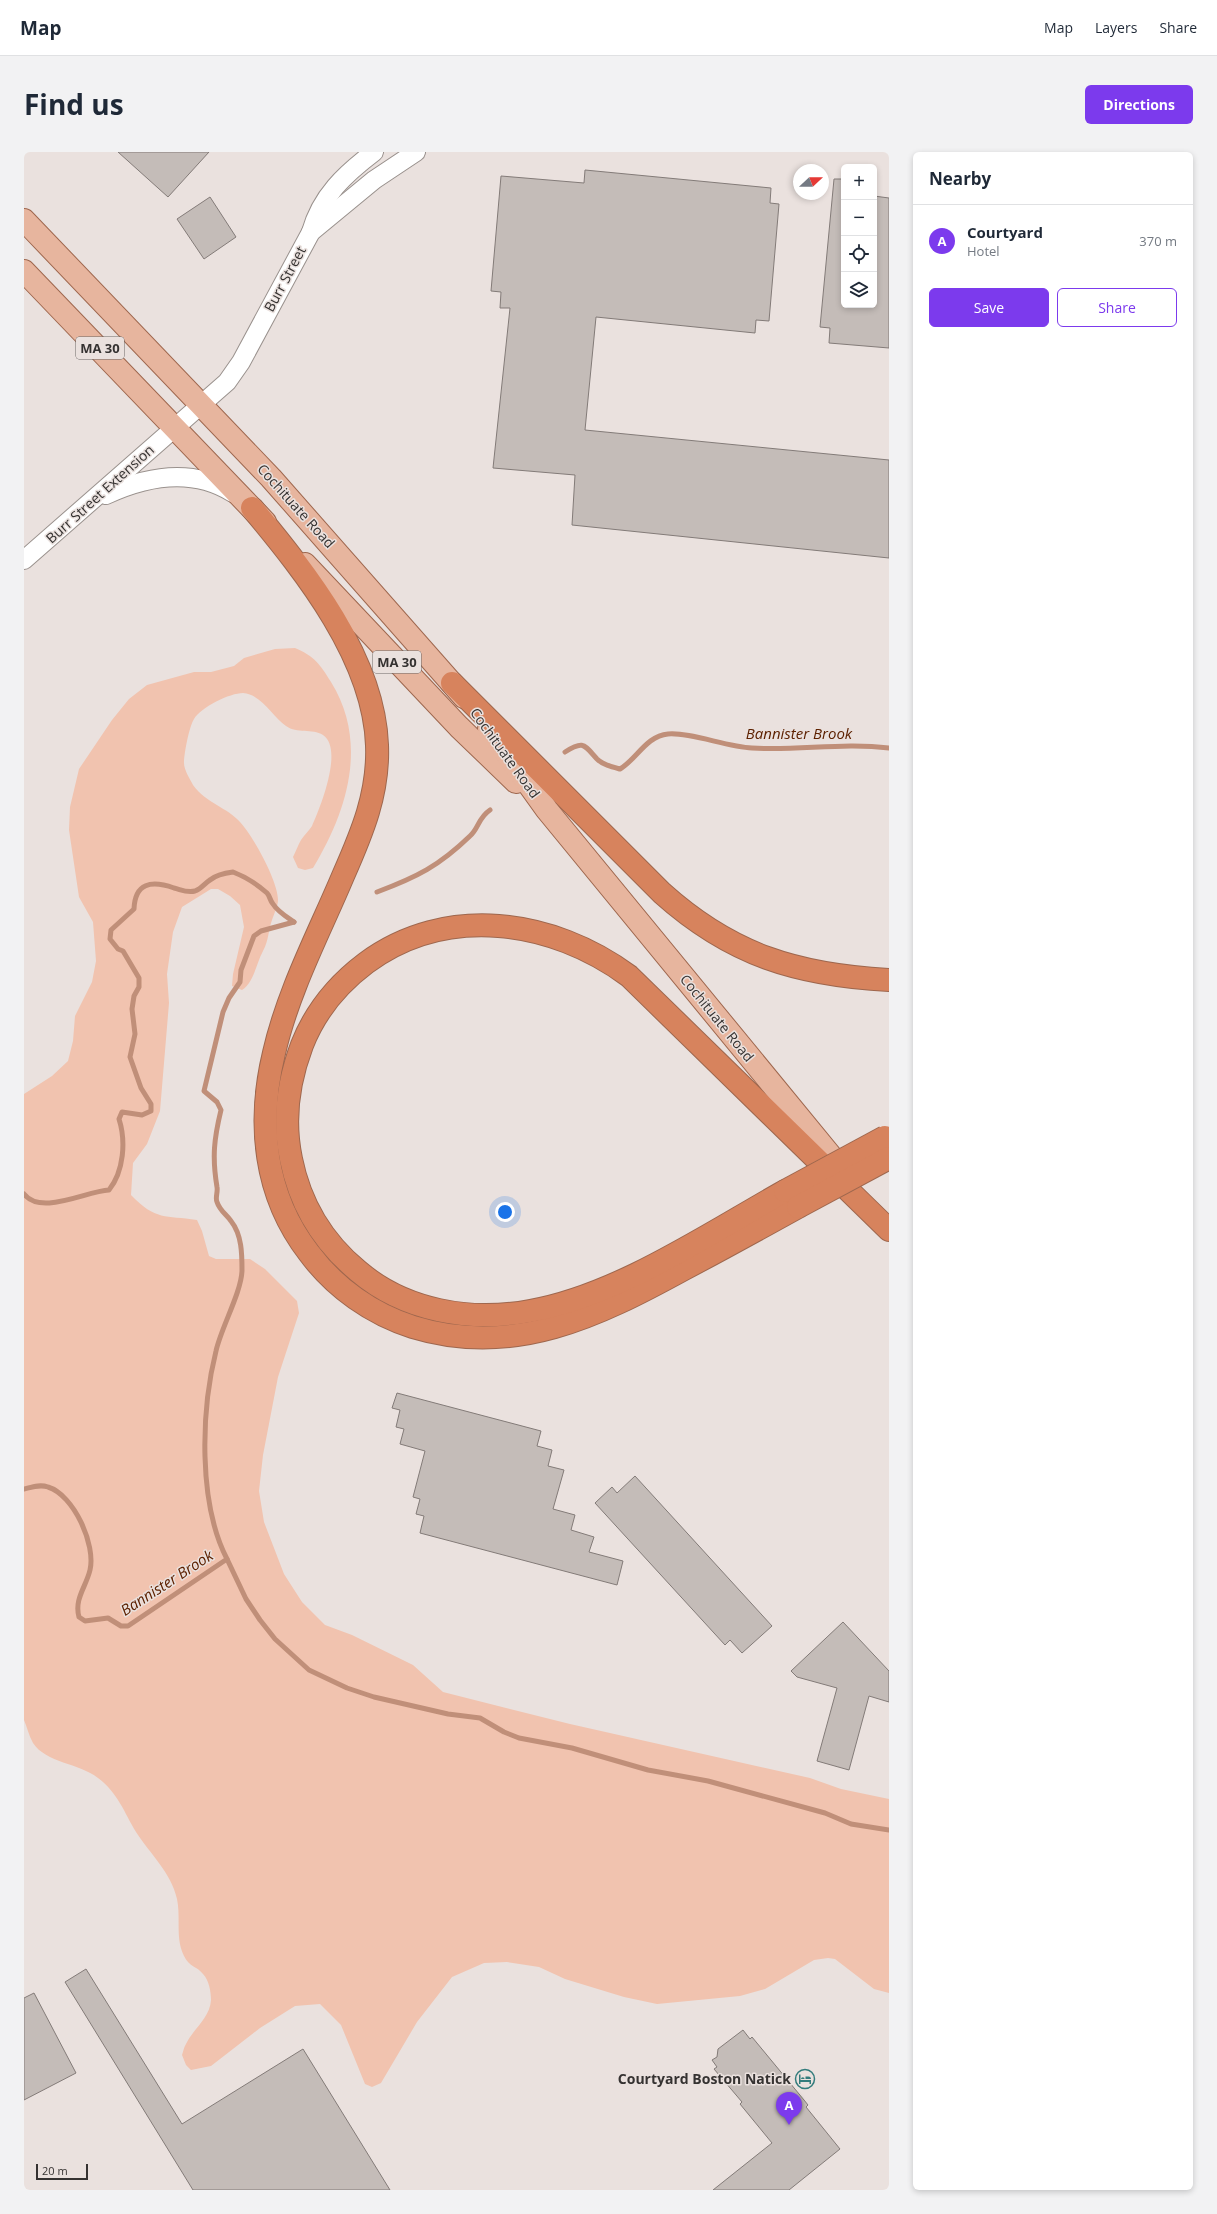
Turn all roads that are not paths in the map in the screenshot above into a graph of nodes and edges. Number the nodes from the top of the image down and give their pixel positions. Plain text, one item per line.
1 (374, 152) edge
2 (416, 152) edge
3 (24, 220) edge
4 (311, 232) junction
5 (24, 270) edge
6 (202, 404) junction
7 (176, 427) junction
8 (83, 508) junction
9 (252, 508) junction
10 (24, 560) edge
11 (452, 683) junction
12 (547, 810) junction
13 (889, 980) edge
14 (888, 1143) edge
15 (792, 1199) junction
16 (889, 1224) edge
17 (889, 1230) edge

1 - 4 street
2 - 4 street, Burr Street
3 - 6 main road, Cochituate Road / MA 30
4 - 6 street, Burr Street
5 - 7 main road, Cochituate Road / MA 30
6 - 7 street, Burr Street
6 - 11 main road, Cochituate Road / MA 30
7 - 8 street, Burr Street Extension
7 - 9 main road, Cochituate Road / MA 30
8 - 9 street
8 - 10 street, Burr Street Extension
9 - 12 main road, Cochituate Road / MA 30
9 - 15 highway
11 - 12 main road, Cochituate Road / MA 30
11 - 13 highway
12 - 16 main road, Cochituate Road / MA 30
14 - 15 highway, bridge
15 - 17 highway

